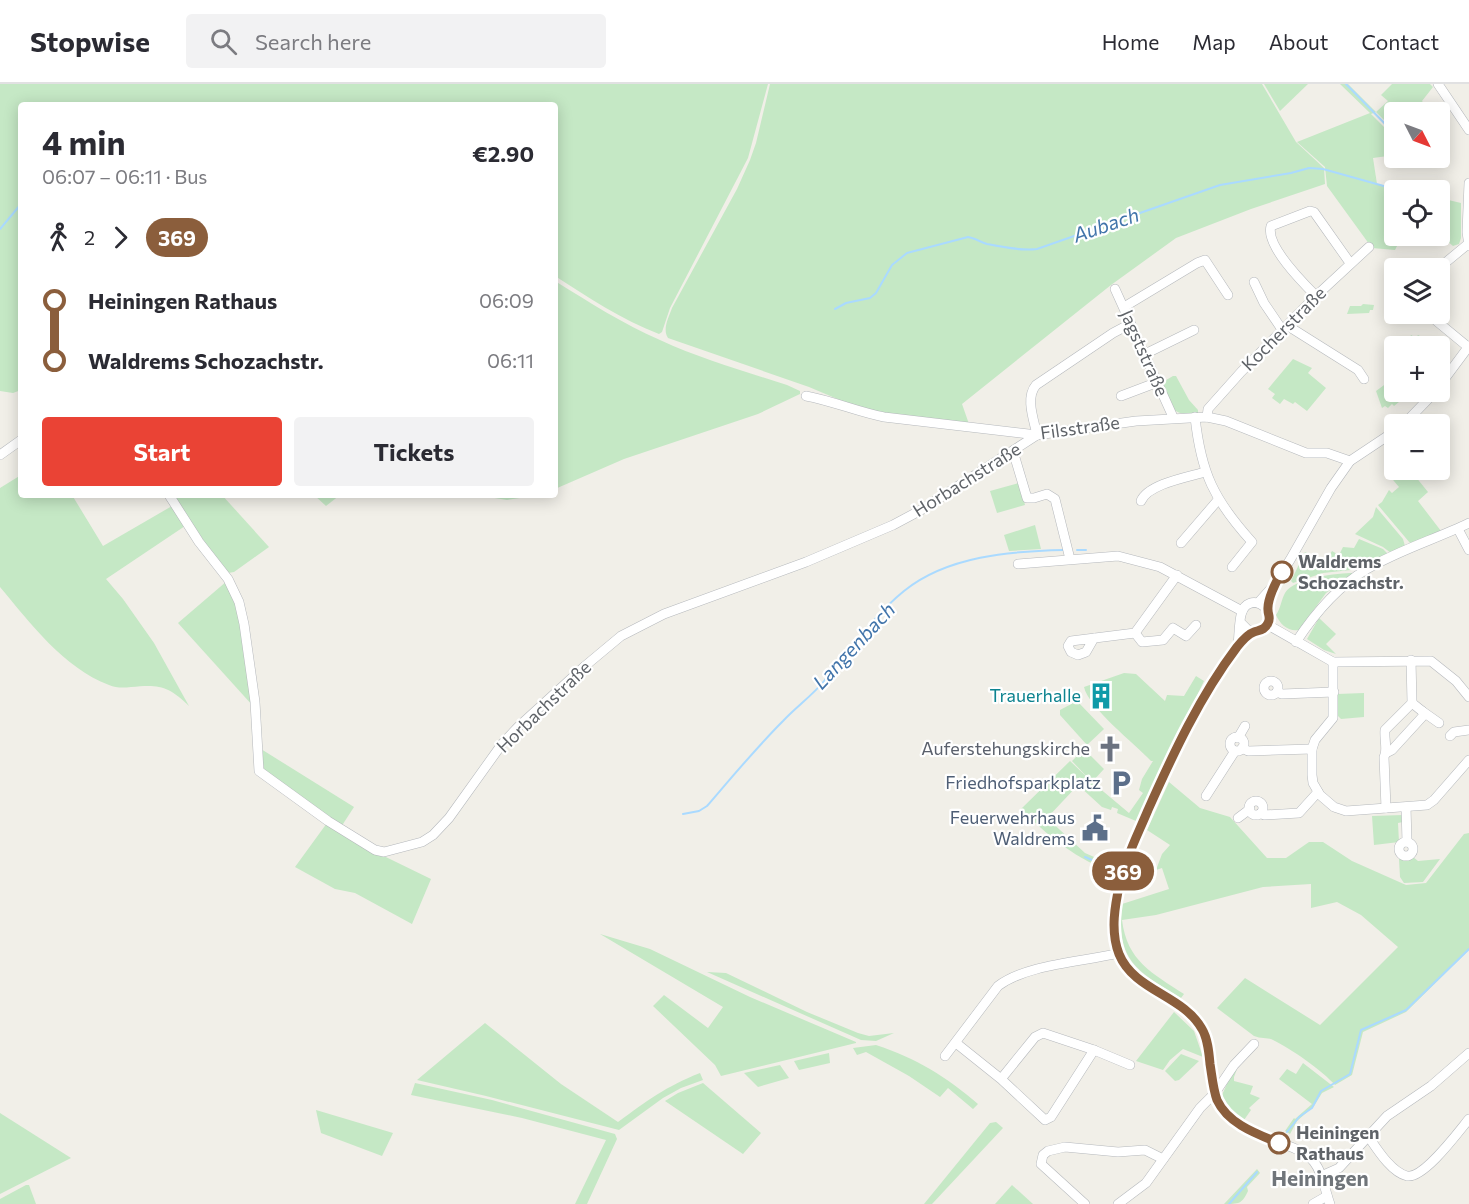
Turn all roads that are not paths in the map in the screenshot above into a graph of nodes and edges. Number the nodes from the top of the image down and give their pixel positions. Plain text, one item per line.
1 (1438, 84) edge
2 (1469, 130) edge
3 (1469, 183) edge
4 (1469, 245) edge
5 (1369, 247) dead end
6 (1450, 260) edge
7 (1350, 263) junction
8 (1254, 282) dead end
9 (1115, 289) dead end
10 (1228, 295) dead end
11 (1316, 296) junction
12 (1124, 307) junction
13 (1130, 324) junction
14 (1440, 324) edge
15 (1285, 328) junction
16 (1194, 330) dead end
17 (1469, 347) edge
18 (1145, 354) junction
19 (1450, 372) edge
20 (1364, 379) dead end
21 (1158, 382) junction
22 (806, 396) dead end
23 (1121, 396) dead end
24 (1425, 402) edge
25 (1414, 414) edge
26 (1173, 417) junction
27 (1195, 417) junction
28 (1207, 417) junction
29 (1037, 435) junction
30 (1384, 438) edge
31 (18, 442) edge
32 (1013, 451) junction
33 (0, 455) edge
34 (1350, 461) junction
35 (1205, 472) junction
36 (171, 498) edge
37 (1218, 500) junction
38 (1141, 501) dead end
39 (1469, 523) edge
40 (1458, 529) junction
41 (1181, 543) dead end
42 (1469, 550) edge
43 (1070, 560) junction
44 (1018, 564) dead end
45 (1232, 567) dead end
46 (1177, 575) junction
47 (1274, 585) junction
48 (1258, 603) junction
49 (1268, 610) junction
50 (1242, 611) junction
51 (1241, 623) junction
52 (1196, 625) dead end
53 (1268, 625) junction
54 (1252, 632) junction
55 (1135, 633) junction
56 (1094, 638) dead end
57 (1296, 642) junction
58 (1238, 645) junction
59 (1411, 660) junction
60 (1333, 662) junction
61 (1334, 692) junction
62 (1265, 695) dead end
63 (1469, 697) edge
64 (1412, 703) junction
65 (1422, 711) junction
66 (1439, 723) dead end
67 (1245, 726) dead end
68 (1469, 730) edge
69 (1450, 736) dead end
70 (1238, 749) junction
71 (1312, 749) junction
72 (1386, 753) junction
73 (1469, 760) edge
74 (1318, 792) junction
75 (1206, 796) dead end
76 (1406, 807) junction
77 (1386, 808) junction
78 (1239, 818) dead end
79 (1407, 842) dead end
80 (1119, 953) junction
81 (957, 1043) junction
82 (1254, 1044) dead end
83 (1094, 1050) junction
84 (1469, 1053) edge
85 (945, 1056) dead end
86 (1130, 1065) dead end
87 (1001, 1079) junction
88 (1215, 1094) junction
89 (1469, 1119) edge
90 (1368, 1136) junction
91 (1163, 1159) junction
92 (1321, 1176) junction
93 (1329, 1200) edge
94 (1085, 1204) edge
95 (1118, 1204) edge
96 (1313, 1204) edge

1 - 2 street
3 - 4 street
4 - 6 street
5 - 7 street, Kocherstraße
7 - 11 street, Kocherstraße
7 - 11 street
8 - 15 street
9 - 12 street, Jagststraße
10 - 12 street
11 - 15 street, Kocherstraße
12 - 13 street, Jagststraße
13 - 18 street, Jagststraße
13 - 29 street
14 - 17 street
15 - 20 street
15 - 28 street, Kocherstraße
16 - 18 street
17 - 19 street
18 - 21 street, Jagststraße
21 - 23 street
21 - 26 street, Jagststraße
22 - 29 street, Filsstraße
24 - 25 street
26 - 27 street, Filsstraße
26 - 29 street, Filsstraße
27 - 28 street, Filsstraße
27 - 35 street
28 - 34 street, Filsstraße
29 - 32 street, Horbachstraße
30 - 34 street
31 - 33 street
32 - 36 street, Horbachstraße
32 - 43 street
34 - 47 street
35 - 37 street
35 - 38 street
37 - 41 street
37 - 45 street
39 - 40 street
40 - 42 street
40 - 57 street
43 - 44 street
43 - 46 street
46 - 50 street
46 - 55 street
47 - 48 street
47 - 49 street
48 - 49 street
48 - 50 street
49 - 53 street
50 - 51 street
51 - 54 street
51 - 58 street
52 - 55 street
53 - 54 street
53 - 57 street
54 - 58 street
55 - 56 street
57 - 60 street
58 - 80 street
59 - 60 street
59 - 63 street
59 - 64 street
60 - 61 street
61 - 62 street
61 - 71 street
64 - 65 street
64 - 72 street
65 - 66 street
65 - 72 street
67 - 70 street
68 - 69 street
70 - 71 street
70 - 75 street
71 - 74 street
72 - 77 street
73 - 76 street
74 - 77 street
74 - 78 street
76 - 77 street
76 - 79 street
80 - 81 street
80 - 88 street
81 - 85 street
81 - 87 street
82 - 88 street
83 - 86 street
83 - 87 street
83 - 87 street
84 - 90 street
88 - 91 street
88 - 92 street
89 - 90 street
90 - 92 street
91 - 94 street
91 - 95 street
92 - 93 street
93 - 96 street

